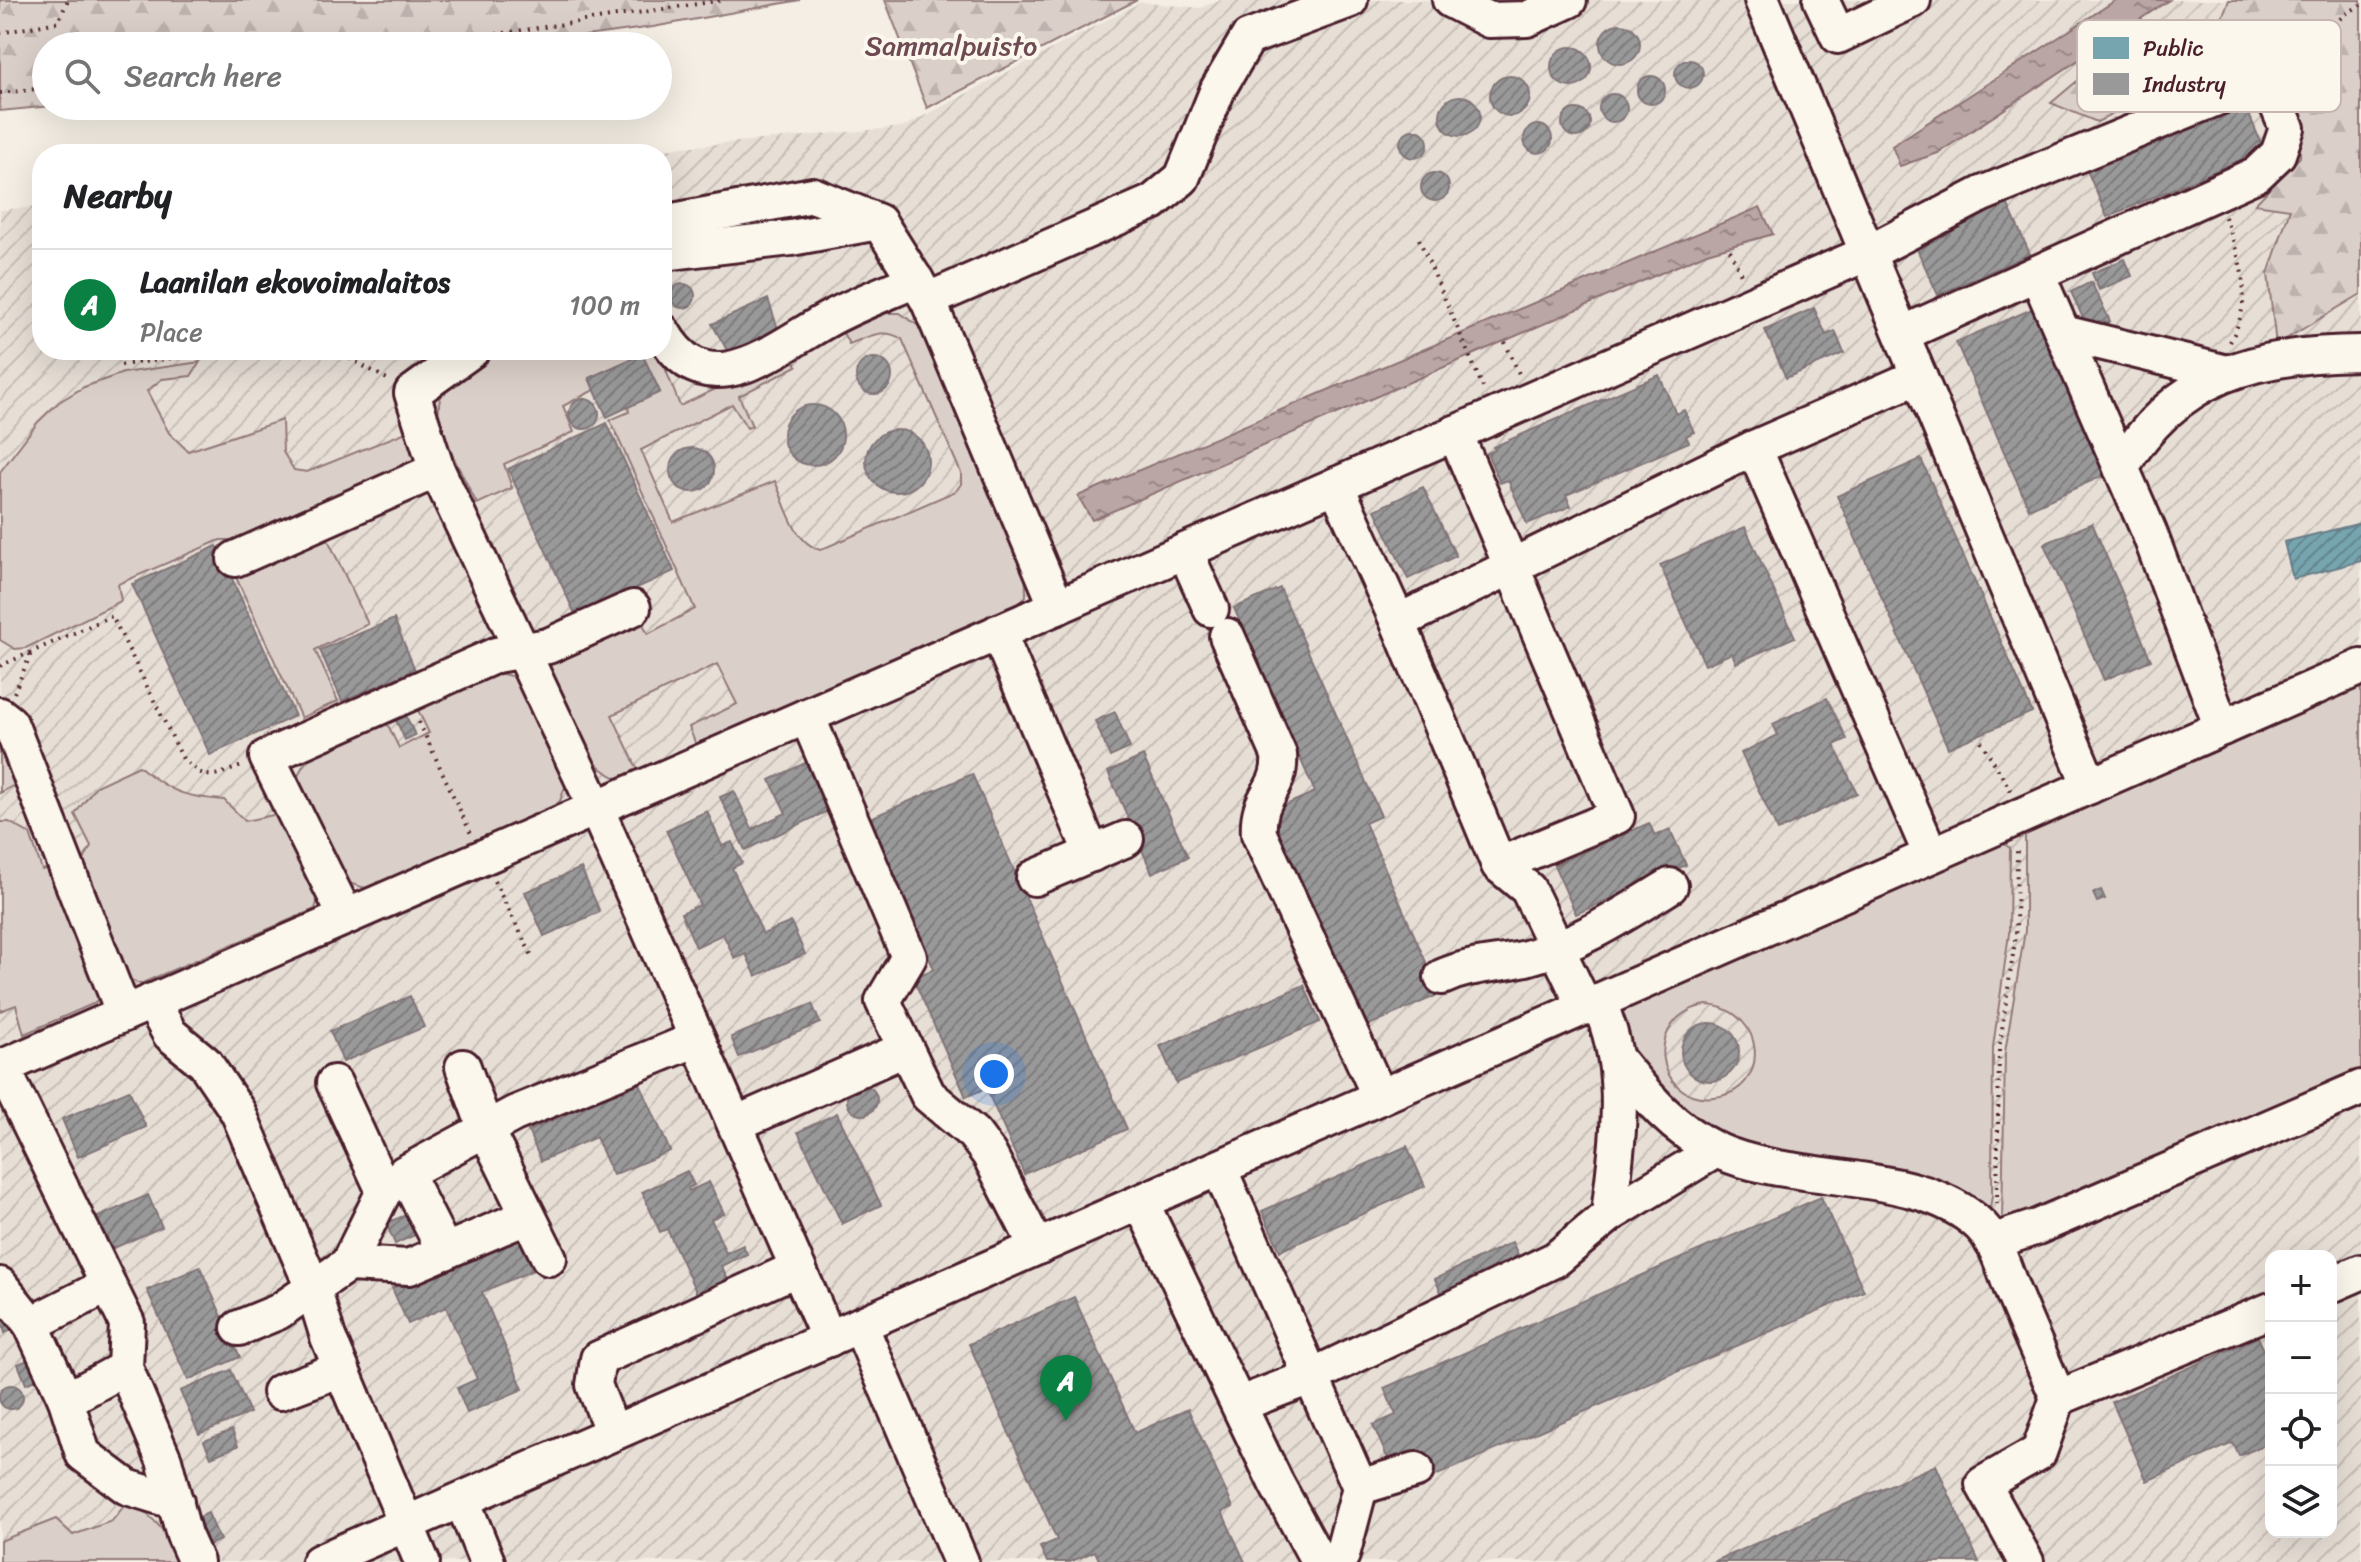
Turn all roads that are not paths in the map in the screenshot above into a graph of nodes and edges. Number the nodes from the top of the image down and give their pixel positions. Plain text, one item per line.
1 (1350, 0) edge
2 (1450, 0) edge
3 (1569, 0) edge
4 (1913, 0) edge
5 (1822, 2) edge
6 (1768, 13) edge
7 (2182, 112) edge
8 (2280, 112) edge
9 (672, 221) edge
10 (879, 222) junction
11 (672, 252) edge
12 (1868, 253) junction
13 (2037, 274) junction
14 (922, 290) junction
15 (2063, 333) junction
16 (1902, 334) junction
17 (672, 349) edge
18 (2361, 353) edge
19 (458, 360) edge
20 (2223, 372) junction
21 (1919, 376) junction
22 (1455, 433) junction
23 (1754, 448) junction
24 (2121, 468) junction
25 (437, 470) junction
26 (1336, 485) junction
27 (1185, 551) junction
28 (235, 559) dead end
29 (1513, 566) junction
30 (1057, 607) junction
31 (633, 608) dead end
32 (1398, 622) junction
33 (998, 632) junction
34 (522, 650) junction
35 (2361, 667) edge
36 (807, 716) junction
37 (5, 719) edge
38 (2222, 728) junction
39 (2090, 786) junction
40 (596, 808) junction
41 (1126, 839) dead end
42 (1092, 854) junction
43 (1931, 855) junction
44 (1499, 865) junction
45 (1034, 878) dead end
46 (1670, 886) dead end
47 (346, 917) junction
48 (1555, 946) junction
49 (1442, 977) dead end
50 (1591, 1004) junction
51 (138, 1007) junction
52 (697, 1039) junction
53 (905, 1049) junction
54 (1619, 1062) junction
55 (1, 1067) edge
56 (463, 1067) dead end
57 (334, 1083) dead end
58 (2361, 1088) edge
59 (1380, 1097) junction
60 (735, 1124) junction
61 (486, 1130) junction
62 (1716, 1150) junction
63 (1219, 1168) junction
64 (394, 1182) junction
65 (1141, 1202) junction
66 (1609, 1215) junction
67 (528, 1216) junction
68 (1992, 1242) junction
69 (1037, 1247) junction
70 (445, 1252) junction
71 (549, 1258) dead end
72 (348, 1264) junction
73 (798, 1268) junction
74 (2361, 1272) edge
75 (2337, 1282) edge
76 (0, 1285) edge
77 (108, 1285) junction
78 (313, 1288) junction
79 (2265, 1312) edge
80 (31, 1324) junction
81 (239, 1328) dead end
82 (844, 1332) junction
83 (125, 1368) junction
84 (341, 1369) junction
85 (1310, 1377) junction
86 (280, 1392) dead end
87 (2058, 1398) junction
88 (66, 1400) junction
89 (1240, 1404) junction
90 (613, 1433) junction
91 (1416, 1470) dead end
92 (1360, 1487) junction
93 (462, 1500) junction
94 (176, 1502) junction
95 (406, 1524) junction
96 (196, 1562) edge
97 (319, 1562) edge
98 (422, 1562) edge
99 (487, 1562) edge
100 (961, 1562) edge
101 (1319, 1562) edge
102 (1333, 1562) edge
103 (2026, 1562) edge

1 - 14 lane
2 - 3 lane
4 - 5 lane
5 - 6 lane
6 - 12 lane
7 - 12 lane
8 - 13 lane
9 - 10 lane
10 - 11 lane
10 - 14 lane
12 - 16 lane
12 - 22 lane
13 - 15 lane
13 - 16 lane
14 - 17 lane
14 - 30 lane
15 - 20 lane
15 - 24 lane
16 - 21 lane
18 - 20 lane
19 - 25 lane
20 - 24 lane
21 - 23 lane
21 - 39 lane
22 - 26 lane
22 - 29 lane
23 - 29 lane
23 - 43 lane
24 - 38 lane
25 - 28 lane
25 - 34 lane
26 - 27 lane
26 - 32 lane
27 - 30 lane
27 - 59 lane
29 - 32 lane
29 - 44 lane
30 - 33 lane
31 - 34 lane
32 - 44 lane
33 - 36 lane
33 - 42 lane
34 - 40 lane
34 - 47 lane
35 - 38 lane
36 - 40 lane
36 - 53 lane
37 - 51 lane
38 - 39 lane
39 - 43 lane
40 - 47 lane
40 - 52 lane
41 - 42 lane
42 - 45 lane
43 - 50 lane
44 - 48 lane
46 - 48 lane
47 - 51 lane
48 - 49 lane
48 - 50 lane
50 - 54 lane
50 - 59 lane
51 - 55 lane
51 - 78 lane
52 - 60 lane
52 - 61 lane
53 - 60 lane
53 - 69 lane
54 - 62 lane
54 - 66 lane
55 - 77 lane
56 - 61 lane
57 - 64 lane
58 - 68 lane
59 - 63 lane
60 - 73 lane
61 - 64 lane
61 - 67 lane
62 - 66 lane
62 - 68 lane
63 - 65 lane
63 - 85 lane
64 - 70 lane
64 - 72 lane
65 - 69 lane
65 - 89 lane
66 - 85 lane
67 - 70 lane
67 - 71 lane
68 - 87 lane
69 - 82 lane
70 - 72 lane
72 - 78 lane
73 - 82 lane
73 - 90 lane
74 - 75 lane
76 - 80 lane
77 - 80 lane
77 - 83 lane
78 - 81 lane
78 - 84 lane
79 - 87 lane
80 - 88 lane
82 - 90 lane
82 - 100 lane
83 - 88 lane
83 - 94 lane
84 - 86 lane
84 - 95 lane
85 - 89 lane
85 - 92 lane
87 - 103 lane
88 - 94 lane
89 - 101 lane
90 - 93 lane
91 - 92 lane
92 - 102 lane
93 - 95 lane
93 - 99 lane
94 - 96 lane
95 - 97 lane
95 - 98 lane

